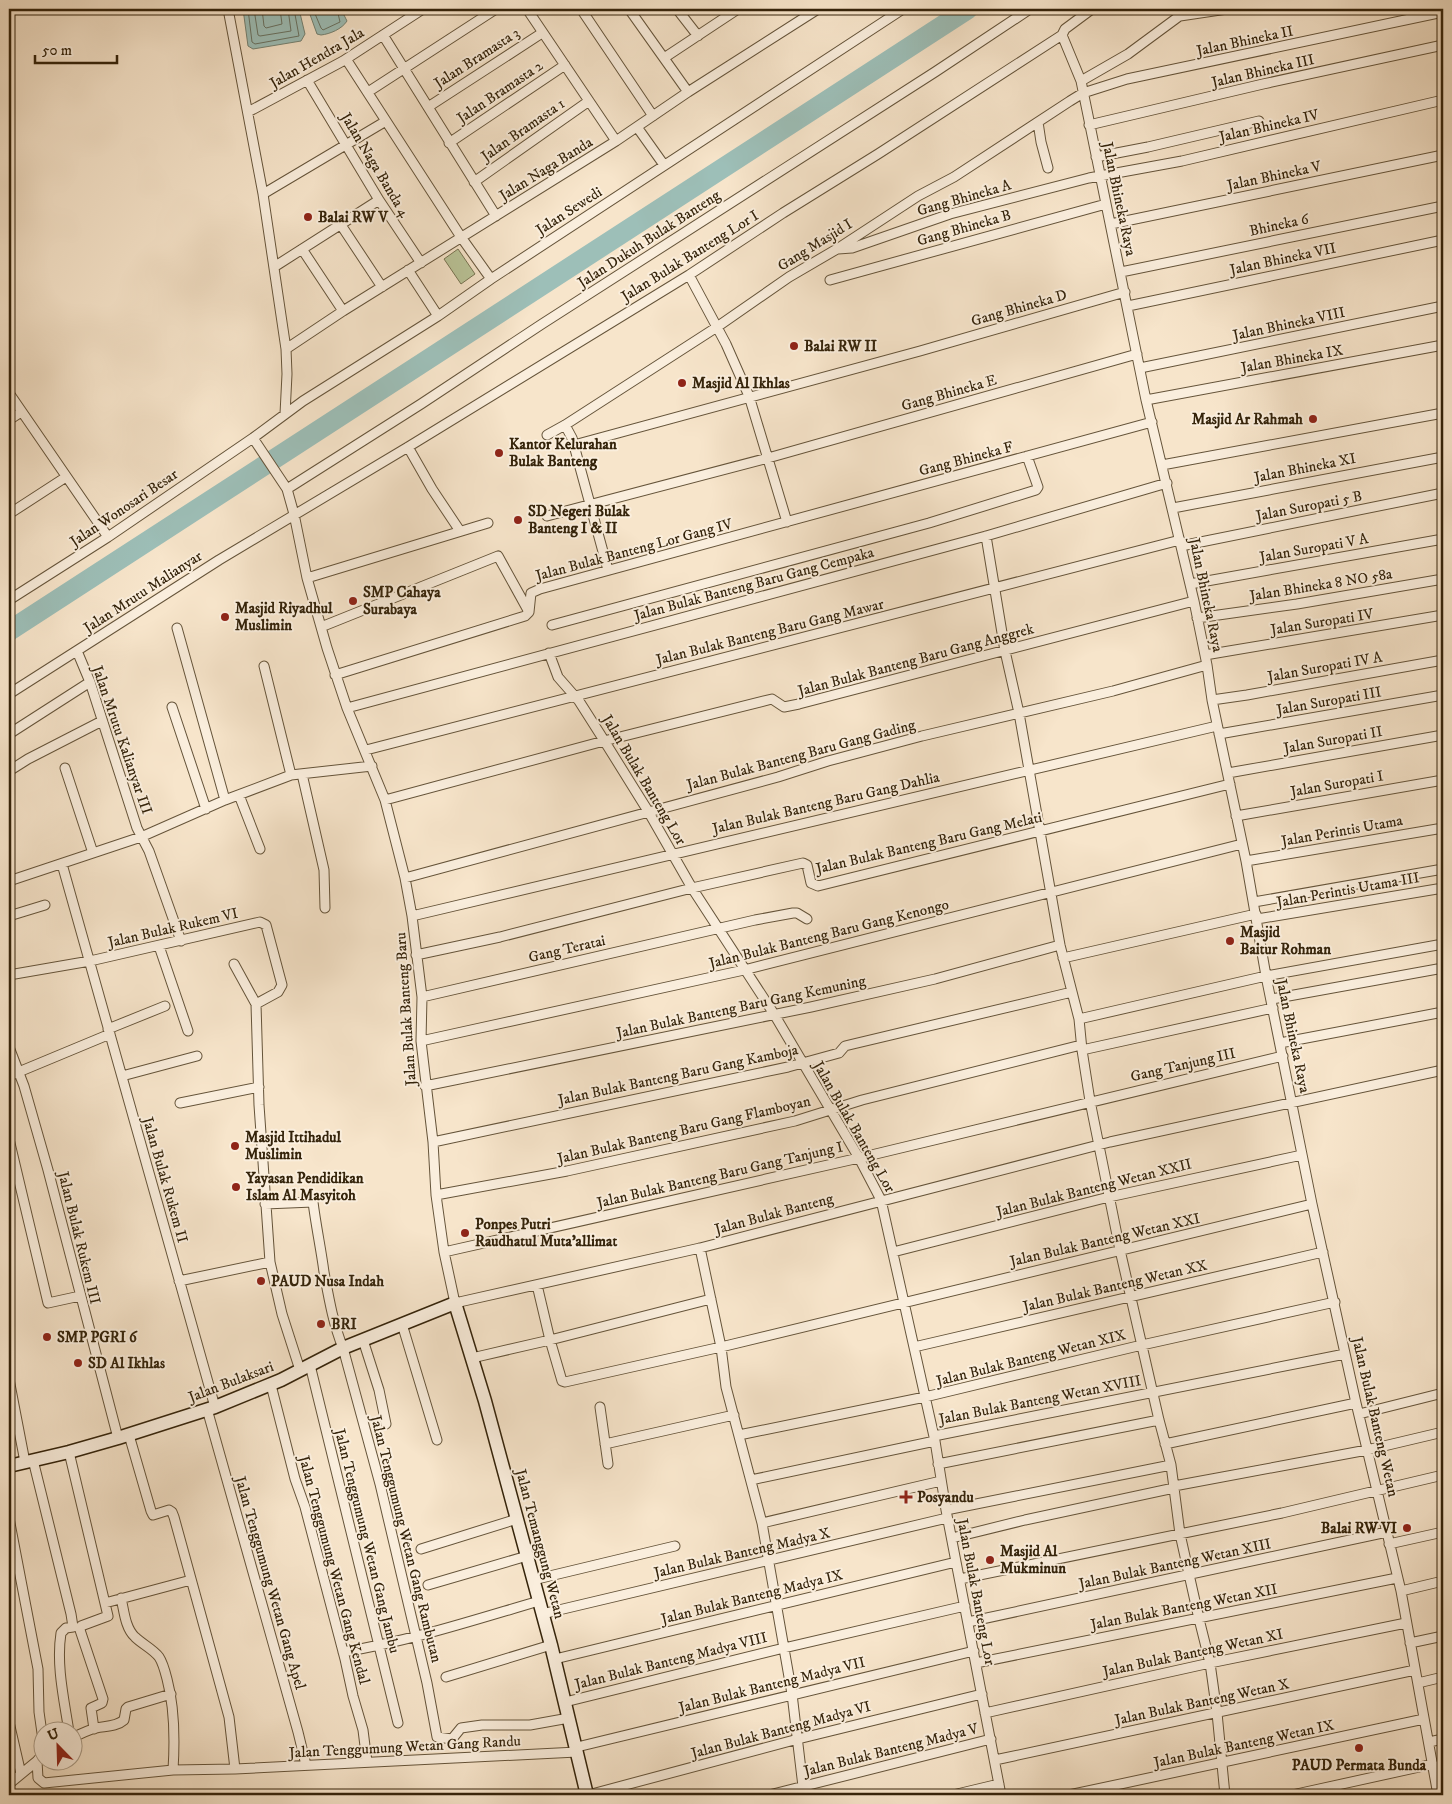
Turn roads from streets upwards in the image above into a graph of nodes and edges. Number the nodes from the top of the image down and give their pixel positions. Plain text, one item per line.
1 (228, 9) edge
2 (424, 9) edge
3 (496, 9) edge
4 (527, 9) edge
5 (580, 9) edge
6 (629, 9) edge
7 (677, 9) edge
8 (738, 9) edge
9 (818, 9) edge
10 (903, 9) edge
11 (1030, 9) edge
12 (1092, 9) edge
13 (1189, 9) edge
14 (1227, 9) edge
15 (1443, 12) edge
16 (1178, 13) edge
17 (542, 33) junction
18 (383, 35) junction
19 (1062, 35) junction
20 (698, 36) junction
21 (1443, 45) edge
22 (664, 58) junction
23 (346, 59) junction
24 (565, 65) junction
25 (404, 69) junction
26 (307, 80) junction
27 (1081, 81) junction
28 (368, 92) junction
29 (688, 92) junction
30 (1083, 93) junction
31 (1443, 100) edge
32 (589, 101) junction
33 (428, 107) junction
34 (248, 112) junction
35 (653, 116) junction
36 (386, 121) junction
37 (1259, 121) dead end
38 (1038, 122) junction
39 (1089, 125) junction
40 (637, 127) junction
41 (449, 142) junction
42 (616, 142) junction
43 (346, 144) junction
44 (1443, 155) edge
45 (1096, 157) junction
46 (664, 165) junction
47 (1048, 168) dead end
48 (1100, 176) junction
49 (474, 182) junction
50 (263, 194) junction
51 (379, 200) junction
52 (1106, 204) junction
53 (1443, 206) edge
54 (496, 216) junction
55 (1111, 224) junction
56 (341, 225) junction
57 (460, 237) junction
58 (1443, 240) edge
59 (302, 249) junction
60 (837, 249) junction
61 (421, 263) junction
62 (274, 267) junction
63 (408, 270) junction
64 (1121, 272) junction
65 (689, 275) junction
66 (490, 279) junction
67 (830, 280) dead end
68 (382, 287) junction
69 (1125, 292) junction
70 (1128, 306) junction
71 (1443, 306) edge
72 (343, 310) junction
73 (438, 316) junction
74 (717, 327) junction
75 (1443, 345) edge
76 (286, 349) junction
77 (1137, 354) junction
78 (1140, 368) junction
79 (9, 393) edge
80 (749, 396) junction
81 (1146, 400) junction
82 (21, 412) junction
83 (1443, 413) edge
84 (285, 414) junction
85 (9, 420) edge
86 (1152, 422) junction
87 (565, 425) junction
88 (547, 435) dead end
89 (253, 438) junction
90 (574, 445) junction
91 (408, 447) junction
92 (1027, 456) junction
93 (1443, 457) edge
94 (768, 458) junction
95 (1162, 465) junction
96 (66, 477) junction
97 (1166, 483) junction
98 (285, 486) junction
99 (1443, 492) edge
100 (590, 505) junction
101 (1173, 508) junction
102 (9, 514) edge
103 (294, 514) junction
104 (548, 516) dead end
105 (787, 522) junction
106 (488, 523) dead end
107 (460, 531) junction
108 (108, 536) junction
109 (986, 536) junction
110 (1443, 539) edge
111 (1181, 543) junction
112 (608, 570) junction
113 (308, 578) junction
114 (1443, 579) edge
115 (1190, 584) junction
116 (993, 589) junction
117 (9, 600) edge
118 (1194, 601) junction
119 (529, 612) junction
120 (1443, 615) edge
121 (1200, 617) junction
122 (552, 625) dead end
123 (321, 627) junction
124 (177, 628) dead end
125 (77, 651) junction
126 (1004, 651) junction
127 (549, 653) junction
128 (1205, 655) junction
129 (1443, 660) edge
130 (1207, 665) junction
131 (264, 666) dead end
132 (335, 675) junction
133 (90, 682) junction
134 (9, 694) edge
135 (1443, 695) edge
136 (574, 696) junction
137 (1212, 700) junction
138 (172, 706) dead end
139 (347, 708) junction
140 (1019, 713) junction
141 (102, 721) junction
142 (1218, 730) junction
143 (9, 734) edge
144 (1443, 735) edge
145 (604, 741) junction
146 (366, 750) junction
147 (370, 766) junction
148 (65, 768) dead end
149 (1029, 770) junction
150 (9, 771) edge
151 (1228, 773) junction
152 (302, 774) junction
153 (291, 775) junction
154 (1443, 780) edge
155 (1230, 784) junction
156 (239, 795) junction
157 (225, 800) junction
158 (385, 800) junction
159 (206, 809) junction
160 (648, 811) junction
161 (1236, 816) junction
162 (1443, 828) edge
163 (1039, 831) junction
164 (141, 837) junction
165 (1242, 844) junction
166 (260, 849) dead end
167 (93, 853) junction
168 (672, 853) junction
169 (1246, 861) junction
170 (62, 864) junction
171 (1443, 869) edge
172 (405, 878) junction
173 (9, 881) edge
174 (692, 888) junction
175 (1443, 888) edge
176 (1052, 893) junction
177 (1254, 902) junction
178 (45, 905) dead end
179 (325, 908) dead end
180 (9, 916) edge
181 (412, 916) junction
182 (1257, 916) junction
183 (807, 920) dead end
184 (718, 928) junction
185 (181, 941) junction
186 (1443, 944) edge
187 (1060, 945) junction
188 (159, 946) junction
189 (416, 954) junction
190 (1064, 958) junction
191 (90, 961) junction
192 (234, 964) dead end
193 (1443, 968) edge
194 (744, 970) junction
195 (9, 975) edge
196 (1266, 976) junction
197 (1072, 992) junction
198 (422, 997) junction
199 (256, 1004) junction
200 (1272, 1004) junction
201 (165, 1006) dead end
202 (1443, 1012) edge
203 (774, 1014) junction
204 (1079, 1019) junction
205 (109, 1031) junction
206 (188, 1031) dead end
207 (420, 1041) junction
208 (1280, 1044) junction
209 (9, 1046) edge
210 (1082, 1048) junction
211 (197, 1056) dead end
212 (1283, 1056) junction
213 (802, 1062) junction
214 (1443, 1070) edge
215 (19, 1072) junction
216 (9, 1076) edge
217 (122, 1076) junction
218 (425, 1086) junction
219 (259, 1087) junction
220 (1090, 1101) junction
221 (180, 1103) dead end
222 (1292, 1104) junction
223 (829, 1109) junction
224 (9, 1140) edge
225 (433, 1142) junction
226 (1104, 1144) junction
227 (1302, 1155) junction
228 (859, 1158) junction
229 (436, 1195) junction
230 (1109, 1197) junction
231 (881, 1200) junction
232 (265, 1204) junction
233 (1312, 1204) junction
234 (700, 1248) junction
235 (1120, 1250) junction
236 (444, 1252) junction
237 (893, 1252) junction
238 (1323, 1252) junction
239 (270, 1262) junction
240 (179, 1281) junction
241 (536, 1285) junction
242 (80, 1296) junction
243 (1131, 1296) junction
244 (711, 1299) junction
245 (903, 1302) junction
246 (1334, 1302) junction
247 (450, 1305) junction
248 (402, 1324) junction
249 (363, 1340) junction
250 (550, 1340) junction
251 (1142, 1345) junction
252 (721, 1347) junction
253 (914, 1347) junction
254 (343, 1348) junction
255 (1346, 1354) junction
256 (472, 1358) junction
257 (305, 1368) junction
258 (9, 1379) edge
259 (271, 1385) junction
260 (1152, 1392) junction
261 (1443, 1393) edge
262 (925, 1397) junction
263 (1356, 1404) junction
264 (600, 1407) dead end
265 (211, 1408) junction
266 (1359, 1414) junction
267 (734, 1415) junction
268 (1159, 1420) junction
269 (386, 1424) dead end
270 (1443, 1432) edge
271 (739, 1435) junction
272 (124, 1436) junction
273 (934, 1438) junction
274 (437, 1440) dead end
275 (605, 1444) junction
276 (1165, 1444) junction
277 (1367, 1450) junction
278 (69, 1452) junction
279 (29, 1461) junction
280 (608, 1464) dead end
281 (938, 1464) junction
282 (1171, 1465) junction
283 (9, 1466) edge
284 (1443, 1475) edge
285 (751, 1480) junction
286 (940, 1481) junction
287 (1174, 1487) junction
288 (1378, 1491) junction
289 (946, 1514) junction
290 (9, 1518) edge
291 (517, 1519) junction
292 (762, 1523) junction
293 (1387, 1532) junction
294 (1443, 1532) edge
295 (1180, 1534) junction
296 (952, 1538) junction
297 (1389, 1544) junction
298 (675, 1546) dead end
299 (420, 1549) dead end
300 (527, 1556) junction
301 (768, 1561) junction
302 (956, 1562) junction
303 (1190, 1575) junction
304 (1397, 1578) junction
305 (960, 1579) junction
306 (191, 1580) junction
307 (533, 1580) junction
308 (1443, 1581) edge
309 (428, 1585) dead end
310 (1401, 1591) junction
311 (121, 1598) junction
312 (105, 1603) junction
313 (777, 1606) junction
314 (965, 1606) junction
315 (541, 1607) junction
316 (1199, 1619) junction
317 (968, 1622) junction
318 (1406, 1623) junction
319 (77, 1626) junction
320 (1443, 1636) edge
321 (416, 1637) junction
322 (1410, 1643) junction
323 (551, 1645) junction
324 (379, 1646) junction
325 (784, 1648) junction
326 (974, 1650) junction
327 (343, 1652) junction
328 (554, 1659) junction
329 (976, 1663) junction
330 (1210, 1663) junction
331 (1415, 1670) junction
332 (446, 1677) dead end
333 (1443, 1677) edge
334 (1418, 1683) junction
335 (171, 1694) junction
336 (792, 1694) junction
337 (982, 1694) junction
338 (565, 1702) junction
339 (985, 1713) junction
340 (1218, 1713) junction
341 (565, 1719) junction
342 (1424, 1719) junction
343 (9, 1722) edge
344 (40, 1722) edge
345 (67, 1722) edge
346 (398, 1724) dead end
347 (94, 1728) junction
348 (82, 1733) edge
349 (798, 1739) junction
350 (990, 1739) junction
351 (1443, 1739) edge
352 (1430, 1742) junction
353 (574, 1751) junction
354 (995, 1760) junction
355 (367, 1762) junction
356 (1221, 1763) junction
357 (1433, 1764) junction
358 (32, 1765) edge
359 (306, 1765) junction
360 (234, 1769) junction
361 (173, 1770) junction
362 (39, 1772) edge
363 (21, 1774) junction
364 (1440, 1781) edge
365 (9, 1784) edge
366 (999, 1784) junction
367 (804, 1791) edge
368 (587, 1795) edge
369 (769, 1795) edge
370 (953, 1795) edge
371 (1001, 1795) edge
372 (1069, 1795) edge
373 (1225, 1795) edge
374 (1292, 1795) edge
375 (1438, 1795) edge

1 - 34 street
2 - 18 street, Jalan Hendra Jala
3 - 25 street
4 - 17 street
5 - 35 street
6 - 22 street
7 - 20 street
8 - 20 street
9 - 29 street, Jalan Naga Banda
10 - 46 street, Jalan Sewedi
11 - 98 street, Jalan Dukuh Bulak Banteng
12 - 19 street, Jalan Bulak Banteng Lor I
13 - 16 street
14 - 16 street
15 - 30 street, Jalan Bhineka II
16 - 27 street
17 - 24 street
17 - 33 street, Jalan Bramasta 3
18 - 23 street, Jalan Hendra Jala
18 - 25 street
19 - 27 street, Jalan Bhineka Raya
19 - 65 street, Jalan Bulak Banteng Lor I
20 - 22 street
21 - 39 street, Jalan Bhineka III
22 - 29 street
23 - 26 street, Jalan Hendra Jala
23 - 28 street
24 - 32 street
24 - 41 street, Jalan Bramasta 2
25 - 28 street
25 - 33 street
26 - 34 street, Jalan Hendra Jala
26 - 43 street, Jalan Naga Banda 4
27 - 30 street, Jalan Bhineka Raya
28 - 36 street
29 - 35 street, Jalan Naga Banda
30 - 38 street, Gang Masjid I
30 - 39 street, Jalan Bhineka Raya
31 - 48 street, Jalan Bhineka IV
32 - 42 street
32 - 49 street, Jalan Bramasta 1
33 - 41 street
34 - 50 street
35 - 40 street, Jalan Naga Banda
36 - 43 street
36 - 57 street
37 - 45 street
38 - 47 street
38 - 60 street, Gang Masjid I
39 - 45 street, Jalan Bhineka Raya
40 - 42 street, Jalan Naga Banda
40 - 46 street
41 - 49 street
42 - 54 street, Jalan Naga Banda
43 - 50 street
43 - 51 street, Jalan Naga Banda 4
44 - 55 street, Jalan Bhineka V
45 - 48 street, Jalan Bhineka Raya
46 - 66 street, Jalan Sewedi
48 - 52 street, Jalan Bhineka Raya
48 - 60 street, Gang Bhineka A
49 - 54 street
50 - 62 street
51 - 56 street
51 - 61 street, Jalan Naga Banda 4
52 - 55 street, Jalan Bhineka Raya
52 - 67 street, Gang Bhineka B
53 - 64 street, Bhineka 6
54 - 57 street, Jalan Naga Banda
55 - 64 street, Jalan Bhineka Raya
56 - 59 street
56 - 68 street
57 - 61 street, Jalan Naga Banda
57 - 66 street
58 - 70 street, Jalan Bhineka VII
59 - 62 street
59 - 72 street
60 - 74 street, Gang Masjid I
61 - 63 street, Jalan Naga Banda
62 - 76 street
63 - 68 street, Jalan Naga Banda
63 - 73 street
64 - 69 street, Jalan Bhineka Raya
65 - 74 street
65 - 91 street, Jalan Bulak Banteng Lor I
66 - 73 street, Jalan Sewedi
68 - 72 street, Jalan Naga Banda
69 - 70 street, Jalan Bhineka Raya
69 - 80 street, Gang Bhineka D
70 - 77 street, Jalan Bhineka Raya
71 - 78 street, Jalan Bhineka VIII
72 - 76 street, Jalan Naga Banda
73 - 84 street, Jalan Sewedi
74 - 80 street
74 - 87 street, Gang Masjid I
75 - 81 street, Jalan Bhineka IX
76 - 84 street
77 - 78 street, Jalan Bhineka Raya
77 - 94 street, Gang Bhineka E
78 - 81 street, Jalan Bhineka Raya
79 - 82 street
80 - 90 street, Gang Bhineka D
80 - 94 street
81 - 86 street, Jalan Bhineka Raya
82 - 85 street
82 - 96 street
83 - 95 street
84 - 89 street, Jalan Sewedi
86 - 92 street, Gang Bhineka F
86 - 95 street, Jalan Bhineka Raya
87 - 88 street, Gang Masjid I
87 - 90 street
89 - 98 street, Jalan Bulak Banteng Baru
89 - 108 street, Jalan Wonosari Besar
90 - 100 street
91 - 103 street, Jalan Bulak Banteng Lor I
91 - 107 street
92 - 105 street, Gang Bhineka F
92 - 122 street
93 - 101 street, Jalan Bhineka XI
94 - 100 street, Gang Bhineka E
94 - 105 street
95 - 97 street, Jalan Bhineka Raya
96 - 102 street
96 - 108 street
97 - 101 street, Jalan Bhineka Raya
97 - 109 street, Jalan Bulak Banteng Baru Gang Cempaka
98 - 103 street, Jalan Bulak Banteng Baru
99 - 111 street, Jalan Suropati 5 B
100 - 104 street, Gang Bhineka E
100 - 112 street
101 - 111 street, Jalan Bhineka Raya
103 - 113 street, Jalan Bulak Banteng Baru
103 - 125 street, Jalan Mrutu Malianyar
105 - 112 street, Jalan Bulak Banteng Lor Gang IV
106 - 107 street
107 - 113 street
108 - 117 street, Jalan Wonosari Besar
109 - 116 street
109 - 127 street, Jalan Bulak Banteng Baru Gang Cempaka
110 - 115 street, Jalan Suropati V A
111 - 115 street, Jalan Bhineka Raya
111 - 116 street, Jalan Bulak Banteng Baru Gang Mawar
112 - 119 street, Jalan Bulak Banteng Lor Gang IV
113 - 123 street, Jalan Bulak Banteng Baru
114 - 121 street, Jalan Bhineka 8 NO 58a
115 - 118 street, Jalan Bhineka Raya
116 - 126 street
116 - 136 street, Jalan Bulak Banteng Baru Gang Mawar
118 - 121 street, Jalan Bhineka Raya
118 - 126 street, Jalan Bulak Banteng Baru Gang Anggrek
119 - 123 street
119 - 132 street
120 - 128 street, Jalan Suropati IV
121 - 128 street, Jalan Bhineka Raya
123 - 132 street, Jalan Bulak Banteng Baru
124 - 157 street
125 - 133 street, Jalan Mrutu Kalianyar III
125 - 134 street, Jalan Mrutu Malianyar
126 - 140 street
126 - 145 street, Jalan Bulak Banteng Baru Gang Anggrek
127 - 136 street, Jalan Bulak Banteng Lor
127 - 139 street, Jalan Bulak Banteng Baru Gang Cempaka
128 - 130 street, Jalan Bhineka Raya
129 - 137 street, Jalan Suropati IV A
130 - 137 street, Jalan Bhineka Raya
130 - 140 street, Jalan Bulak Banteng Baru Gang Gading
131 - 153 street
132 - 139 street, Jalan Bulak Banteng Baru
133 - 141 street, Jalan Mrutu Kalianyar III
133 - 143 street
135 - 142 street, Jalan Suropati III
136 - 145 street, Jalan Bulak Banteng Lor
136 - 146 street, Jalan Bulak Banteng Baru Gang Mawar
137 - 142 street, Jalan Bhineka Raya
138 - 159 street
139 - 146 street, Jalan Bulak Banteng Baru
140 - 149 street
140 - 160 street, Jalan Bulak Banteng Baru Gang Gading
141 - 150 street
141 - 164 street, Jalan Mrutu Kalianyar III
142 - 149 street, Jalan Bulak Banteng Baru Gang Dahlia
142 - 151 street, Jalan Bhineka Raya
144 - 151 street, Jalan Suropati II
145 - 158 street, Jalan Bulak Banteng Baru Gang Anggrek
145 - 160 street, Jalan Bulak Banteng Lor
146 - 147 street, Jalan Bulak Banteng Baru
147 - 152 street
147 - 158 street, Jalan Bulak Banteng Baru
148 - 167 street
149 - 163 street
149 - 168 street, Jalan Bulak Banteng Baru Gang Dahlia
151 - 155 street, Jalan Bhineka Raya
152 - 153 street
152 - 179 street
153 - 156 street
154 - 161 street, Jalan Suropati I
155 - 161 street, Jalan Bhineka Raya
155 - 163 street, Jalan Bulak Banteng Baru Gang Melati
156 - 157 street
156 - 166 street
157 - 159 street
158 - 172 street, Jalan Bulak Banteng Baru
159 - 164 street
160 - 168 street, Jalan Bulak Banteng Lor
160 - 172 street, Jalan Bulak Banteng Baru Gang Gading
161 - 165 street, Jalan Bhineka Raya
162 - 169 street, Jalan Perintis Utama
163 - 174 street, Jalan Bulak Banteng Baru Gang Melati
163 - 176 street
164 - 167 street
164 - 185 street, Jalan Mrutu Kalianyar III
165 - 169 street, Jalan Bhineka Raya
165 - 176 street, Jalan Bulak Banteng Baru Gang Kenongo
167 - 170 street
168 - 174 street, Jalan Bulak Banteng Lor
168 - 181 street, Jalan Bulak Banteng Baru Gang Dahlia
169 - 177 street, Jalan Bhineka Raya
170 - 173 street
170 - 191 street, Jalan Bulak Rukem II
171 - 177 street
172 - 181 street, Jalan Bulak Banteng Baru
174 - 184 street, Jalan Bulak Banteng Lor
174 - 189 street, Jalan Bulak Banteng Baru Gang Melati
175 - 182 street, Jalan Perintis Utama III
176 - 187 street
176 - 194 street, Jalan Bulak Banteng Baru Gang Kenongo
177 - 182 street, Jalan Bhineka Raya
178 - 180 street
181 - 189 street, Jalan Bulak Banteng Baru
182 - 190 street, Jalan Perintis Utama III
182 - 196 street, Jalan Bhineka Raya
183 - 184 street, Gang Teratai
184 - 194 street, Jalan Bulak Banteng Lor
184 - 198 street, Gang Teratai
185 - 188 street, Jalan Bulak Rukem VI
185 - 199 street, Jalan Bulak Rukem VI
186 - 196 street
187 - 190 street
187 - 203 street, Jalan Bulak Banteng Baru Gang Kemuning
188 - 191 street, Jalan Bulak Rukem VI
188 - 206 street
189 - 198 street, Jalan Bulak Banteng Baru
190 - 197 street
191 - 195 street
191 - 205 street, Jalan Bulak Rukem II
192 - 199 street
193 - 200 street, Jalan Bulak Banteng Baru Gang Flamboyan
194 - 203 street, Jalan Bulak Banteng Lor
194 - 207 street, Jalan Bulak Banteng Baru Gang Kenongo
196 - 200 street, Jalan Bhineka Raya
196 - 204 street
197 - 204 street
197 - 213 street, Jalan Bulak Banteng Baru Gang Kamboja
198 - 207 street, Jalan Bulak Banteng Baru
199 - 219 street, Jalan Tenggumung Wetan Gang Jambu
200 - 208 street, Jalan Bhineka Raya
200 - 210 street, Jalan Bulak Banteng Baru Gang Flamboyan
201 - 205 street
202 - 208 street
203 - 213 street, Jalan Bulak Banteng Lor
203 - 218 street, Jalan Bulak Banteng Baru Gang Kemuning
204 - 210 street
205 - 215 street
205 - 217 street, Jalan Bulak Rukem II
207 - 218 street, Jalan Bulak Banteng Baru
208 - 212 street, Jalan Bhineka Raya
209 - 215 street, Jalan Bulak Rukem III
210 - 220 street
210 - 223 street, Jalan Bulak Banteng Baru Gang Flamboyan
211 - 217 street
212 - 220 street, Gang Tanjung III
212 - 222 street, Jalan Bhineka Raya
213 - 223 street, Jalan Bulak Banteng Lor
213 - 225 street, Jalan Bulak Banteng Baru Gang Kamboja
214 - 222 street, Jalan Bulak Banteng
215 - 216 street
215 - 242 street, Jalan Bulak Rukem III
217 - 240 street, Jalan Bulak Rukem II
218 - 225 street, Jalan Bulak Banteng Baru
219 - 221 street
219 - 232 street, Jalan Tenggumung Wetan Gang Jambu
220 - 226 street
220 - 228 street, Jalan Bulak Banteng Baru Gang Tanjung I
222 - 226 street, Jalan Bulak Banteng
222 - 227 street, Jalan Bulak Banteng Wetan
223 - 228 street, Jalan Bulak Banteng Lor
223 - 229 street, Jalan Bulak Banteng Baru Gang Flamboyan
224 - 242 street
225 - 229 street, Jalan Bulak Banteng Baru
226 - 230 street
226 - 231 street, Jalan Bulak Banteng
227 - 230 street, Jalan Bulak Banteng Wetan XXII
227 - 233 street, Jalan Bulak Banteng Wetan
228 - 231 street, Jalan Bulak Banteng Lor
228 - 236 street, Jalan Bulak Banteng Baru Gang Tanjung I
229 - 236 street, Jalan Bulak Banteng Baru
230 - 235 street
230 - 237 street, Jalan Bulak Banteng Wetan XXII
231 - 234 street, Jalan Bulak Banteng
231 - 237 street, Jalan Bulak Banteng Lor
232 - 239 street, Jalan Tenggumung Wetan Gang Jambu
232 - 254 street, Jalan Tenggumung Wetan Gang Rambutan
233 - 235 street, Jalan Bulak Banteng Wetan XXI
233 - 238 street, Jalan Bulak Banteng Wetan
234 - 241 street, Jalan Bulak Banteng
234 - 244 street
235 - 243 street
235 - 245 street, Jalan Bulak Banteng Wetan XXI
236 - 247 street, Jalan Bulak Banteng Baru
237 - 245 street, Jalan Bulak Banteng Lor
238 - 243 street, Jalan Bulak Banteng Wetan XX
238 - 246 street, Jalan Bulak Banteng Wetan
239 - 240 street
239 - 257 street, Jalan Tenggumung Wetan Gang Jambu
240 - 265 street, Jalan Bulak Rukem II
241 - 247 street, Jalan Bulak Banteng
241 - 250 street
242 - 272 street, Jalan Bulak Rukem III
243 - 251 street
243 - 253 street, Jalan Bulak Banteng Wetan XX
244 - 250 street
244 - 252 street
245 - 252 street, Jalan Bulak Banteng Wetan XXI
245 - 253 street, Jalan Bulak Banteng Lor
246 - 251 street, Jalan Bulak Banteng Wetan XIX
246 - 255 street, Jalan Bulak Banteng Wetan
247 - 248 street, Jalan Bulaksari
247 - 256 street, Jalan Temanggung Wetan
248 - 249 street, Jalan Bulaksari
248 - 274 street
249 - 254 street, Jalan Bulaksari
249 - 269 street
250 - 252 street, Jalan Bulak Banteng Wetan XXI
250 - 256 street
251 - 260 street
251 - 262 street, Jalan Bulak Banteng Wetan XIX
252 - 267 street
253 - 262 street, Jalan Bulak Banteng Lor
254 - 257 street, Jalan Bulaksari
254 - 321 street, Jalan Tenggumung Wetan Gang Rambutan
255 - 260 street, Jalan Bulak Banteng Wetan XVIII
255 - 263 street, Jalan Bulak Banteng Wetan
256 - 291 street, Jalan Temanggung Wetan
257 - 259 street, Jalan Bulaksari
257 - 324 street, Jalan Tenggumung Wetan Gang Jambu
258 - 279 street
259 - 265 street, Jalan Bulaksari
259 - 327 street, Jalan Tenggumung Wetan Gang Kendal
260 - 268 street
260 - 273 street, Jalan Bulak Banteng Wetan XVIII
261 - 266 street
262 - 271 street, Jalan Bulak Banteng Wetan XIX
262 - 273 street, Jalan Bulak Banteng Lor
263 - 266 street, Jalan Bulak Banteng Wetan
263 - 276 street
264 - 275 street
265 - 272 street, Jalan Bulaksari
265 - 359 street, Jalan Tenggumung Wetan Gang Apel
266 - 277 street, Jalan Bulak Banteng Wetan
267 - 271 street
267 - 275 street
268 - 276 street
268 - 281 street
270 - 277 street
271 - 285 street
272 - 278 street, Jalan Bulaksari
272 - 306 street, Jalan Bulak Rukem III
273 - 281 street, Jalan Bulak Banteng Lor
273 - 285 street, Jalan Bulak Banteng Wetan XVIII
275 - 280 street
276 - 282 street
277 - 287 street
277 - 288 street, Jalan Bulak Banteng Wetan
278 - 279 street, Jalan Bulaksari
278 - 312 street
279 - 283 street, Jalan Bulaksari
279 - 319 street
281 - 286 street, Jalan Bulak Banteng Lor
282 - 287 street
282 - 289 street, Jalan Bulak Banteng Madya X
284 - 288 street
285 - 292 street
286 - 289 street, Jalan Bulak Banteng Lor
286 - 292 street
287 - 295 street
287 - 296 street
288 - 293 street, Jalan Bulak Banteng Wetan
288 - 295 street
289 - 296 street, Jalan Bulak Banteng Lor
289 - 301 street, Jalan Bulak Banteng Madya X
290 - 344 street
291 - 299 street
291 - 300 street, Jalan Temanggung Wetan
292 - 301 street
293 - 297 street, Jalan Bulak Banteng Wetan
293 - 303 street, Jalan Bulak Banteng Wetan XIII
294 - 297 street
295 - 303 street
295 - 305 street
296 - 302 street, Jalan Bulak Banteng Lor
297 - 304 street, Jalan Bulak Banteng Wetan
298 - 307 street
300 - 307 street, Jalan Temanggung Wetan
300 - 309 street
301 - 313 street
301 - 315 street, Jalan Bulak Banteng Madya X
302 - 305 street, Jalan Bulak Banteng Lor
302 - 313 street, Jalan Bulak Banteng Madya IX
303 - 316 street
303 - 317 street, Jalan Bulak Banteng Wetan XIII
304 - 310 street, Jalan Bulak Banteng Wetan
304 - 316 street, Jalan Bulak Banteng Wetan XII
305 - 314 street, Jalan Bulak Banteng Lor
306 - 311 street
306 - 360 street
307 - 315 street, Jalan Temanggung Wetan
308 - 310 street
310 - 318 street, Jalan Bulak Banteng Wetan
311 - 312 street
311 - 335 street
312 - 319 street
313 - 325 street
313 - 328 street, Jalan Bulak Banteng Madya IX
314 - 317 street, Jalan Bulak Banteng Lor
314 - 325 street, Jalan Bulak Banteng Madya VIII
315 - 321 street, Jalan Bulak Banteng Madya X
315 - 323 street, Jalan Temanggung Wetan
316 - 329 street, Jalan Bulak Banteng Wetan XII
316 - 330 street
317 - 326 street, Jalan Bulak Banteng Lor
318 - 322 street, Jalan Bulak Banteng Wetan
318 - 330 street, Jalan Bulak Banteng Wetan XI
319 - 345 street
319 - 347 street
320 - 322 street
321 - 324 street, Jalan Bulak Banteng Madya X
321 - 341 street, Jalan Tenggumung Wetan Gang Rambutan
322 - 331 street, Jalan Bulak Banteng Wetan
323 - 328 street, Jalan Temanggung Wetan
323 - 332 street
324 - 327 street, Jalan Bulak Banteng Madya X
324 - 346 street, Jalan Tenggumung Wetan Gang Jambu
325 - 336 street
325 - 338 street, Jalan Bulak Banteng Madya VIII
326 - 329 street, Jalan Bulak Banteng Lor
326 - 336 street, Jalan Bulak Banteng Madya VII
327 - 355 street, Jalan Tenggumung Wetan Gang Kendal
328 - 338 street, Jalan Temanggung Wetan
329 - 337 street, Jalan Bulak Banteng Lor
330 - 339 street, Jalan Bulak Banteng Wetan XI
330 - 340 street
331 - 334 street, Jalan Bulak Banteng Wetan
331 - 340 street, Jalan Bulak Banteng Wetan X
333 - 334 street
334 - 342 street, Jalan Bulak Banteng Wetan
335 - 347 street
335 - 361 street
336 - 349 street
336 - 353 street, Jalan Bulak Banteng Madya VII
337 - 339 street, Jalan Bulak Banteng Lor
337 - 349 street, Jalan Bulak Banteng Madya VI
338 - 341 street, Jalan Temanggung Wetan
339 - 350 street, Jalan Bulak Banteng Lor
340 - 354 street, Jalan Bulak Banteng Wetan X
340 - 356 street
341 - 353 street, Jalan Temanggung Wetan
342 - 352 street, Jalan Bulak Banteng Wetan
342 - 356 street, Jalan Bulak Banteng Wetan IX
343 - 363 street
347 - 348 street
349 - 367 street
349 - 368 street, Jalan Bulak Banteng Madya VI
350 - 354 street, Jalan Bulak Banteng Lor
350 - 367 street, Jalan Bulak Banteng Madya V
351 - 352 street
352 - 357 street, Jalan Bulak Banteng Wetan
353 - 355 street, Jalan Tenggumung Wetan Gang Randu
353 - 368 street, Jalan Temanggung Wetan
354 - 366 street, Jalan Bulak Banteng Lor
355 - 359 street, Jalan Tenggumung Wetan Gang Randu
356 - 372 street, Jalan Bulak Banteng Wetan IX
356 - 373 street
357 - 364 street, Jalan Bulak Banteng Wetan
357 - 374 street
358 - 363 street
359 - 360 street, Jalan Tenggumung Wetan Gang Randu
360 - 361 street, Jalan Tenggumung Wetan Gang Randu
361 - 362 street, Jalan Tenggumung Wetan Gang Randu
363 - 365 street
364 - 375 street, Jalan Bulak Banteng Wetan
366 - 370 street
366 - 371 street, Jalan Bulak Banteng Lor
367 - 369 street, Jalan Bulak Banteng Madya V

